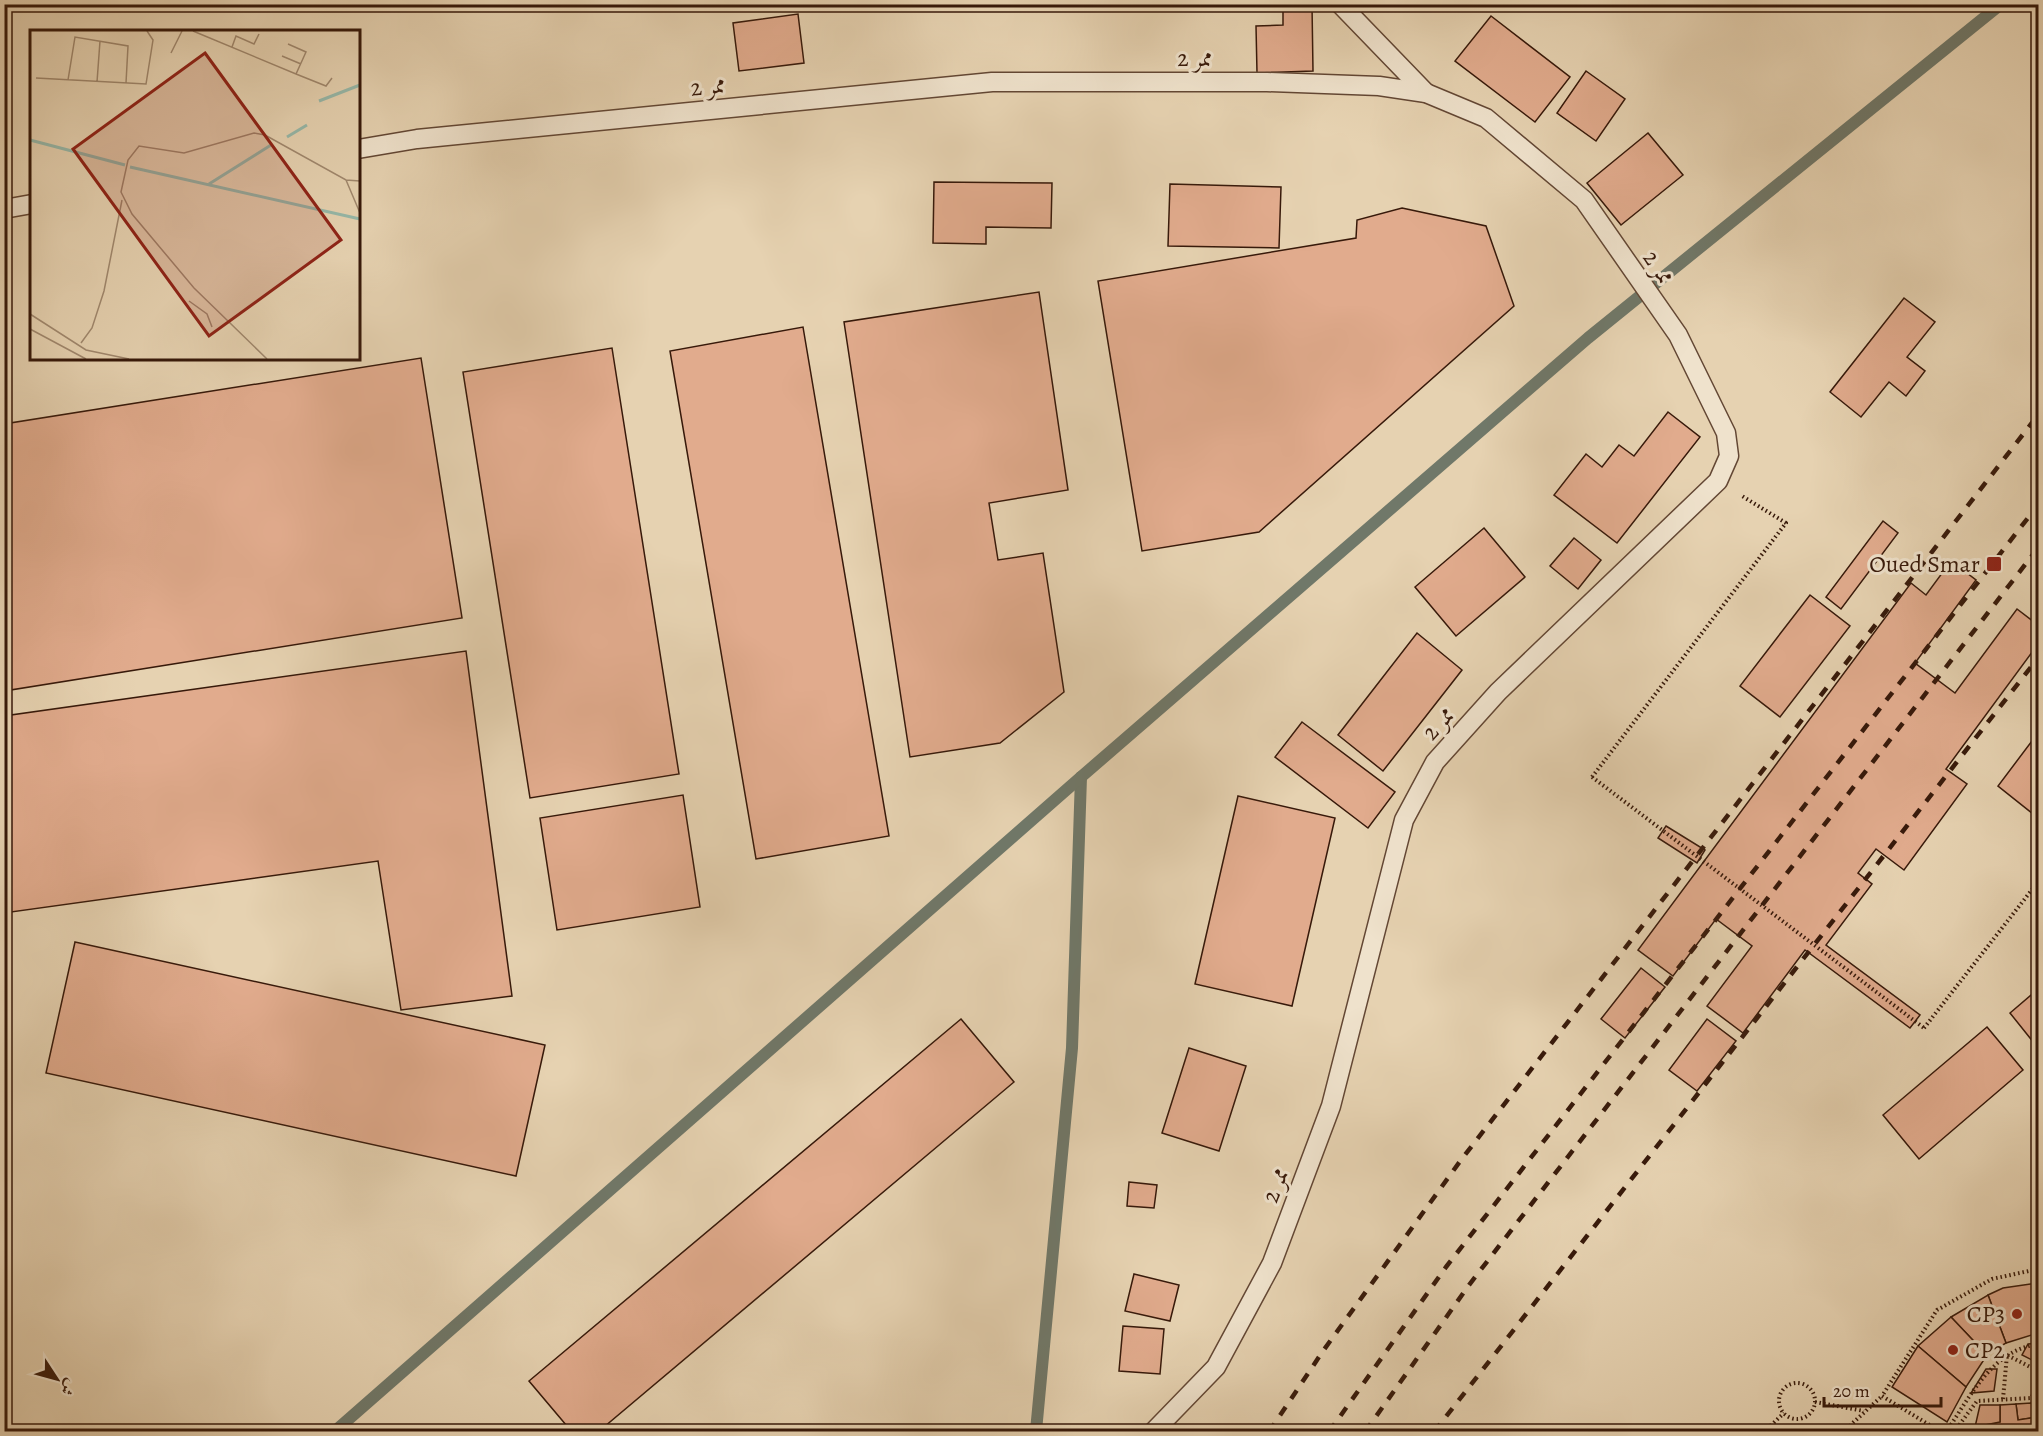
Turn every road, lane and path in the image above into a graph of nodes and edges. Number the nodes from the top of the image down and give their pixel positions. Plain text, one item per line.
1 (1340, 4) edge
2 (1426, 93) junction
3 (360, 149) edge
4 (30, 204) edge
5 (4, 208) edge
6 (1718, 481) junction
7 (2038, 882) edge
8 (2038, 1269) edge
9 (2038, 1344) edge
10 (2007, 1355) junction
11 (2038, 1371) edge
12 (2038, 1386) edge
13 (1882, 1396) junction
14 (2003, 1399) junction
15 (1815, 1402) junction
16 (1865, 1412) junction
17 (1784, 1413) junction
18 (1153, 1431) edge
19 (1764, 1431) edge
20 (1843, 1431) edge
21 (1941, 1431) edge
22 (1946, 1431) edge
23 (1954, 1431) edge

1 - 2 lane
2 - 3 lane, ممر 2
2 - 6 lane, ممر 2
4 - 5 lane
6 - 7 path, bridge
6 - 18 lane, ممر 2
8 - 13 path
9 - 10 path
10 - 11 path
10 - 14 path
10 - 22 path
12 - 14 path
13 - 16 path
13 - 21 path
14 - 23 path
15 - 16 path
15 - 17 path
15 - 17 path
16 - 20 path
17 - 19 path

